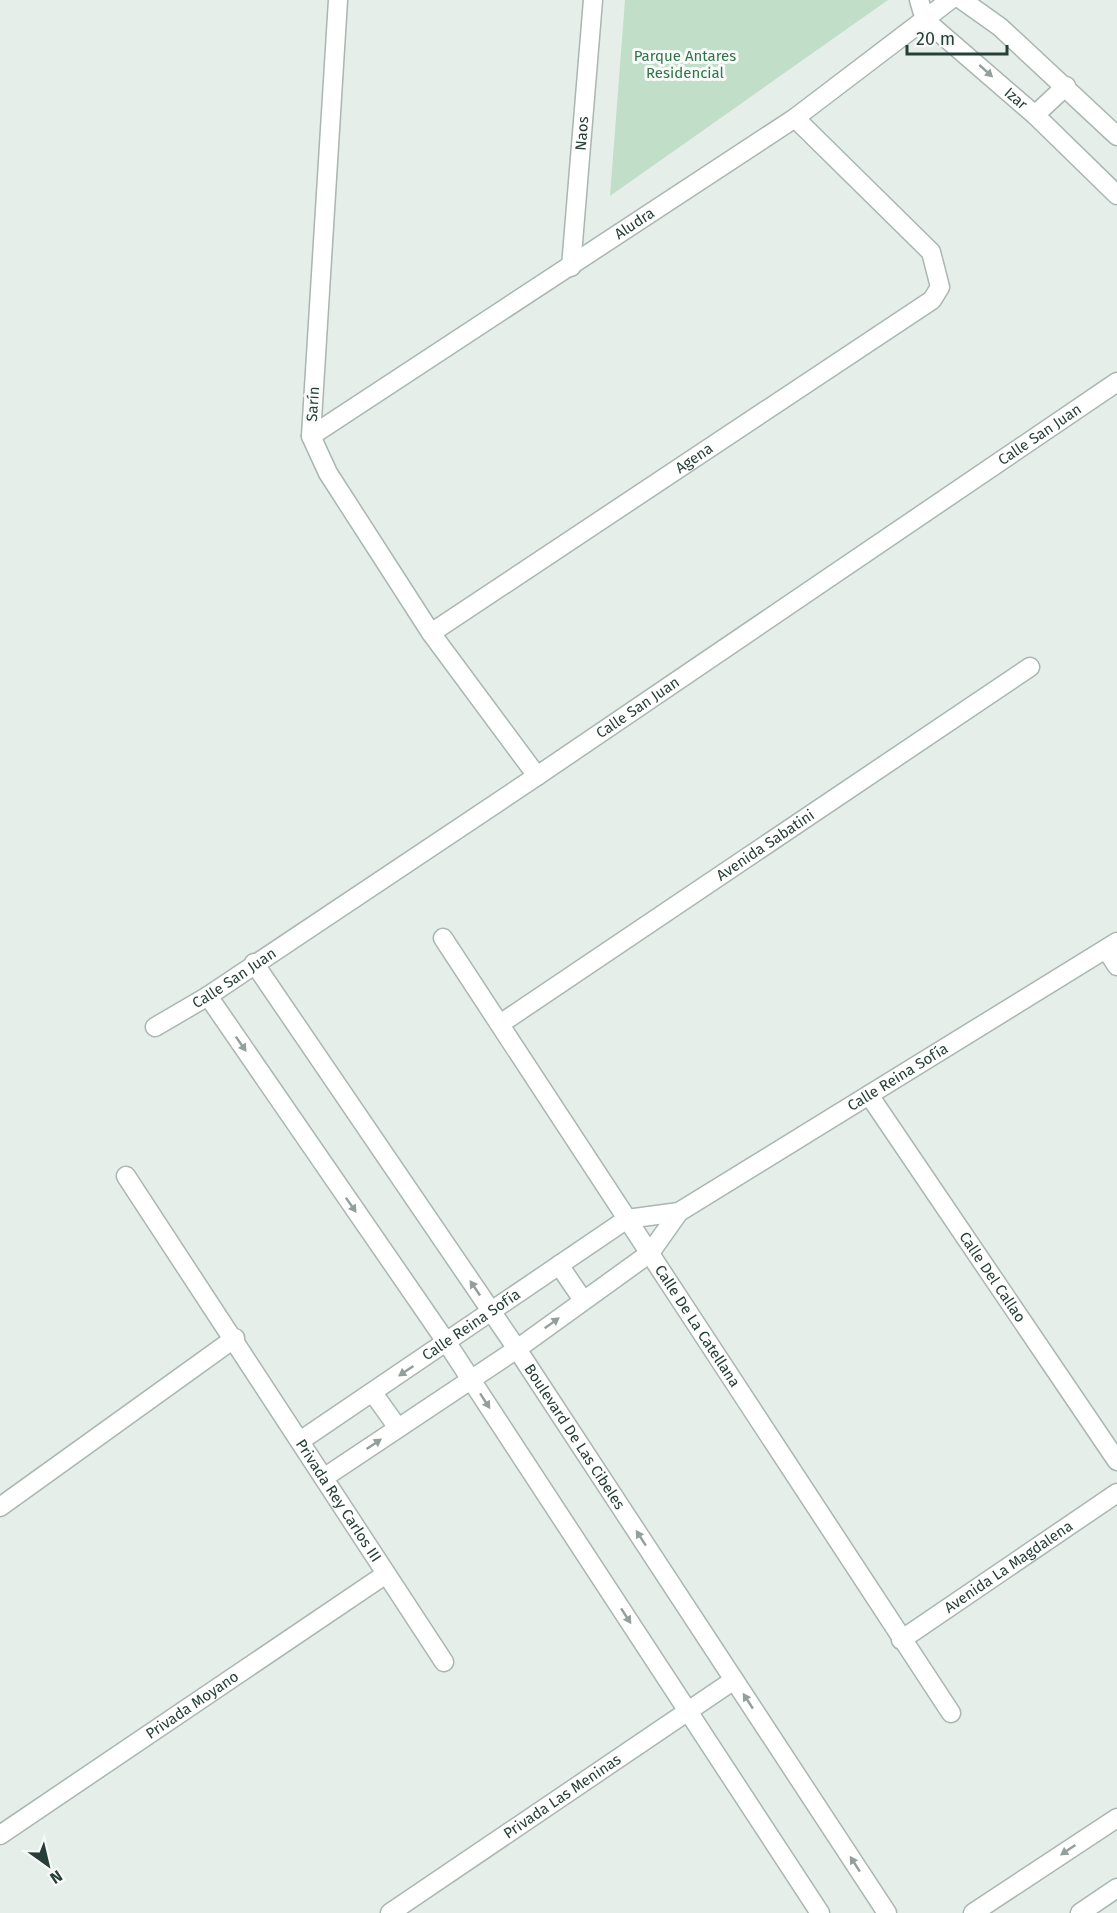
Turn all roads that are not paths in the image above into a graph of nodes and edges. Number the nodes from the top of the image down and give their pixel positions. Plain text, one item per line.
1 (338, 0) edge
2 (593, 0) edge
3 (919, 0) edge
4 (950, 0) edge
5 (962, 0) edge
6 (925, 20) junction
7 (1066, 86) junction
8 (1035, 115) junction
9 (795, 118) junction
10 (1117, 136) edge
11 (1117, 195) edge
12 (571, 267) junction
13 (1117, 382) edge
14 (311, 436) junction
15 (431, 633) junction
16 (1030, 668) dead end
17 (537, 776) junction
18 (443, 938) dead end
19 (1112, 946) edge
20 (254, 963) junction
21 (1117, 966) edge
22 (208, 996) junction
23 (500, 1024) junction
24 (155, 1028) dead end
25 (869, 1095) junction
26 (126, 1176) dead end
27 (679, 1212) junction
28 (627, 1219) junction
29 (650, 1253) junction
30 (559, 1265) junction
31 (583, 1300) junction
32 (492, 1312) junction
33 (234, 1338) junction
34 (447, 1343) junction
35 (517, 1349) junction
36 (470, 1379) junction
37 (373, 1393) junction
38 (398, 1428) junction
39 (300, 1441) junction
40 (1117, 1461) edge
41 (325, 1477) junction
42 (1117, 1493) edge
43 (0, 1506) edge
44 (386, 1574) junction
45 (901, 1640) junction
46 (444, 1662) dead end
47 (734, 1680) junction
48 (687, 1711) junction
49 (951, 1713) dead end
50 (1117, 1818) edge
51 (0, 1835) edge
52 (1117, 1888) edge
53 (409, 1908) edge
54 (390, 1913) edge
55 (820, 1913) edge
56 (887, 1913) edge
57 (973, 1913) edge
58 (1080, 1913) edge

1 - 14 street, Sarín
2 - 12 street, Naos
3 - 6 street
4 - 6 street, Aludra
5 - 7 street
6 -> 8 street, Izar
6 - 9 street, Aludra
7 - 8 street
7 - 10 street
8 - 11 street, Izar
9 - 12 street, Aludra
9 - 15 street, Agena
12 - 14 street, Aludra
13 - 17 street, Calle San Juan
14 - 15 street, Sarín
15 - 17 street, Sarín
16 - 23 street, Avenida Sabatini
17 - 20 street, Calle San Juan
18 - 23 street, Calle De La Catellana
19 - 21 street
19 - 25 street, Calle Reina Sofía
20 - 22 street, Calle San Juan
32 -> 20 street, Boulevard De Las Cibeles
22 - 24 street, Calle San Juan
22 -> 34 street
23 - 28 street, Calle De La Catellana
25 - 27 street, Calle Reina Sofía
25 - 40 street, Calle Del Callao
26 - 33 street, Privada Rey Carlos III
27 - 28 street, Calle Reina Sofía
27 - 29 street, Calle Reina Sofía
28 - 29 street, Calle De La Catellana
28 - 30 street, Calle Reina Sofía
29 - 31 street, Calle Reina Sofía
29 - 45 street, Calle De La Catellana
30 - 31 street
30 - 32 street, Calle Reina Sofía
35 -> 31 street, Calle Reina Sofía
32 - 34 street, Calle Reina Sofía
32 - 35 street, Boulevard De Las Cibeles
33 - 39 street, Privada Rey Carlos III
33 - 43 street
34 - 36 street
34 -> 37 street, Calle Reina Sofía
35 - 36 street, Calle Reina Sofía
47 -> 35 street, Boulevard De Las Cibeles
36 - 38 street, Calle Reina Sofía
36 -> 48 street
37 - 38 street
37 - 39 street, Calle Reina Sofía
41 -> 38 street, Calle Reina Sofía
39 - 41 street, Privada Rey Carlos III
41 - 44 street, Privada Rey Carlos III
42 - 45 street, Avenida La Magdalena
44 - 46 street, Privada Rey Carlos III
44 - 51 street, Privada Moyano
45 - 49 street, Calle De La Catellana
47 - 48 street, Privada Las Meninas
56 -> 47 street, Boulevard De Las Cibeles
48 - 53 street, Privada Las Meninas
48 - 55 street
50 -> 57 street
52 - 58 street
53 - 54 street, Privada Las Meninas

